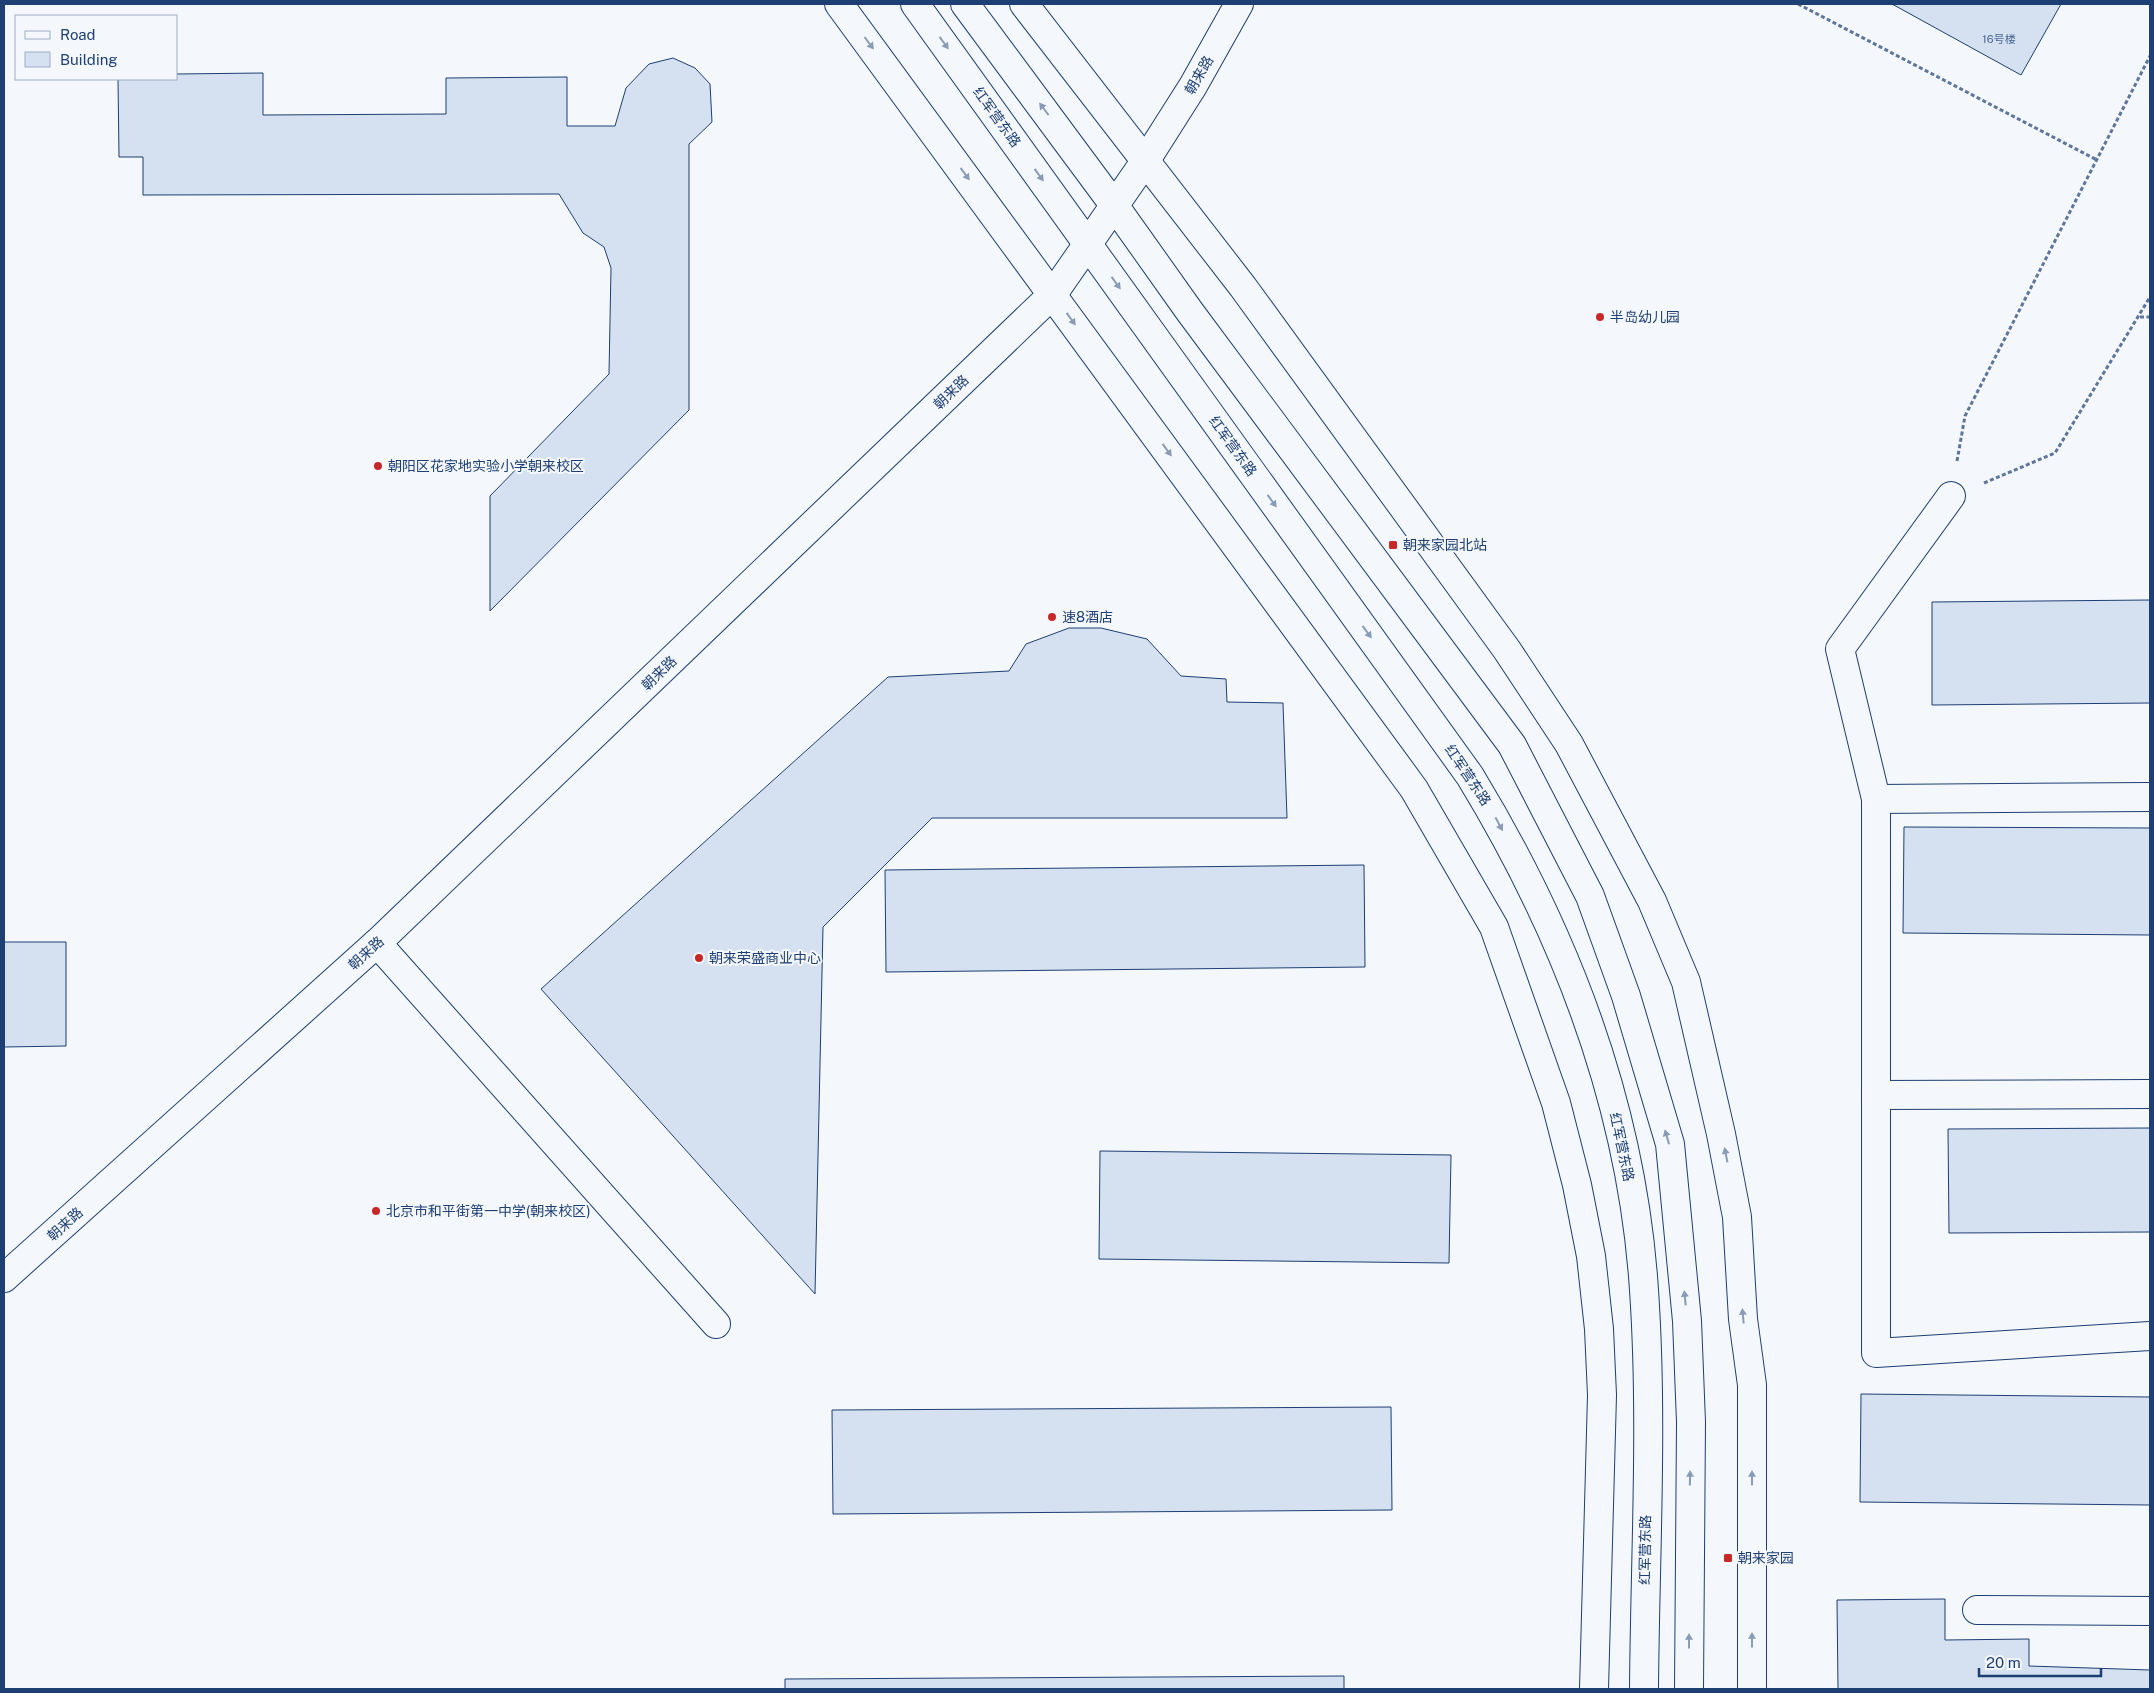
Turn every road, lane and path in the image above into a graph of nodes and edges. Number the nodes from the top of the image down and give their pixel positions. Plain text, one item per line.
1 (839, 4) edge
2 (915, 4) edge
3 (965, 4) edge
4 (1024, 4) edge
5 (1239, 4) edge
6 (1798, 4) edge
7 (2150, 56) edge
8 (1146, 160) junction
9 (2097, 160) junction
10 (1114, 205) junction
11 (1088, 244) junction
12 (1053, 294) junction
13 (2150, 297) edge
14 (2140, 317) junction
15 (2150, 317) edge
16 (1951, 496) junction
17 (2150, 798) edge
18 (1876, 799) junction
19 (378, 943) junction
20 (2150, 1094) edge
21 (1876, 1096) junction
22 (4, 1278) edge
23 (716, 1324) dead end
24 (2150, 1336) edge
25 (1977, 1610) dead end
26 (2150, 1611) edge
27 (1594, 1689) edge
28 (1644, 1689) edge
29 (1689, 1689) edge
30 (1752, 1689) edge

1 -> 12 street
2 -> 11 street, 红军营东路
10 -> 3 street
4 - 8 street
5 - 8 street, 朝来路
6 - 9 path
7 - 9 path
8 - 10 street, 朝来路
30 -> 8 street
9 - 16 path
10 - 11 street, 朝来路
29 -> 10 street
11 - 12 street, 朝来路
11 -> 28 street, 红军营东路
12 - 19 street, 朝来路
12 -> 27 street
13 - 14 path
14 - 15 path
14 - 16 path
16 - 18 street
17 - 18 street
18 - 21 street
19 - 22 street, 朝来路
19 - 23 street
20 - 21 street
21 - 24 street
25 - 26 street

